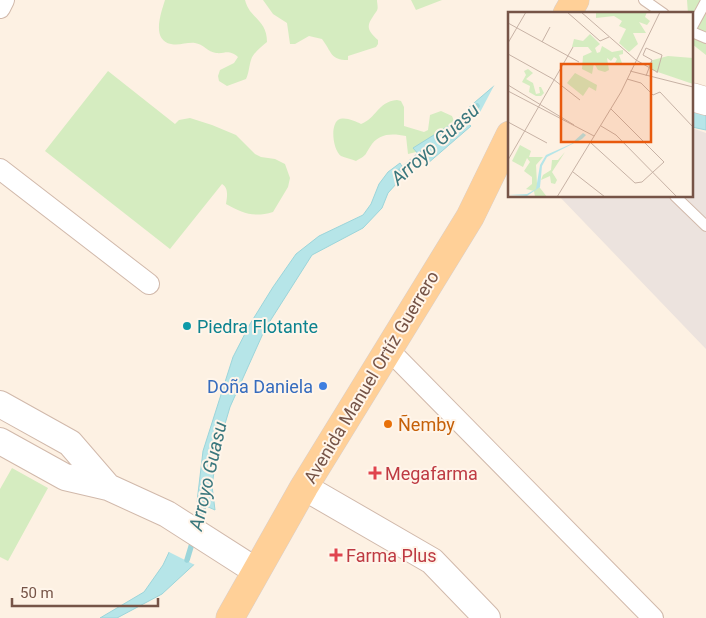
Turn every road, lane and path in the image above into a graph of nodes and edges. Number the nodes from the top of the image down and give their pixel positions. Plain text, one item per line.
1 (4, 0) edge
2 (575, 0) edge
3 (644, 0) edge
4 (706, 1) edge
5 (0, 8) edge
6 (569, 12) edge
7 (661, 12) edge
8 (694, 23) edge
9 (694, 33) edge
10 (706, 38) edge
11 (508, 139) edge
12 (0, 169) edge
13 (677, 198) edge
14 (706, 226) edge
15 (149, 284) dead end
16 (388, 349) junction
17 (0, 404) edge
18 (0, 441) edge
19 (108, 487) junction
20 (304, 487) junction
21 (256, 571) junction
22 (231, 617) edge
23 (486, 618) edge
24 (653, 618) edge

1 - 5 street
2 - 6 main road
3 - 7 lane
4 - 8 lane
9 - 10 lane
11 - 16 main road, Avenida Manuel Ortíz Guerrero
12 - 15 street
13 - 14 lane
16 - 20 main road, Avenida Manuel Ortíz Guerrero
16 - 24 street
17 - 19 street
18 - 19 street
19 - 21 street
20 - 21 main road, Avenida Manuel Ortíz Guerrero
20 - 23 street
21 - 22 main road, Avenida Manuel Ortíz Guerrero

